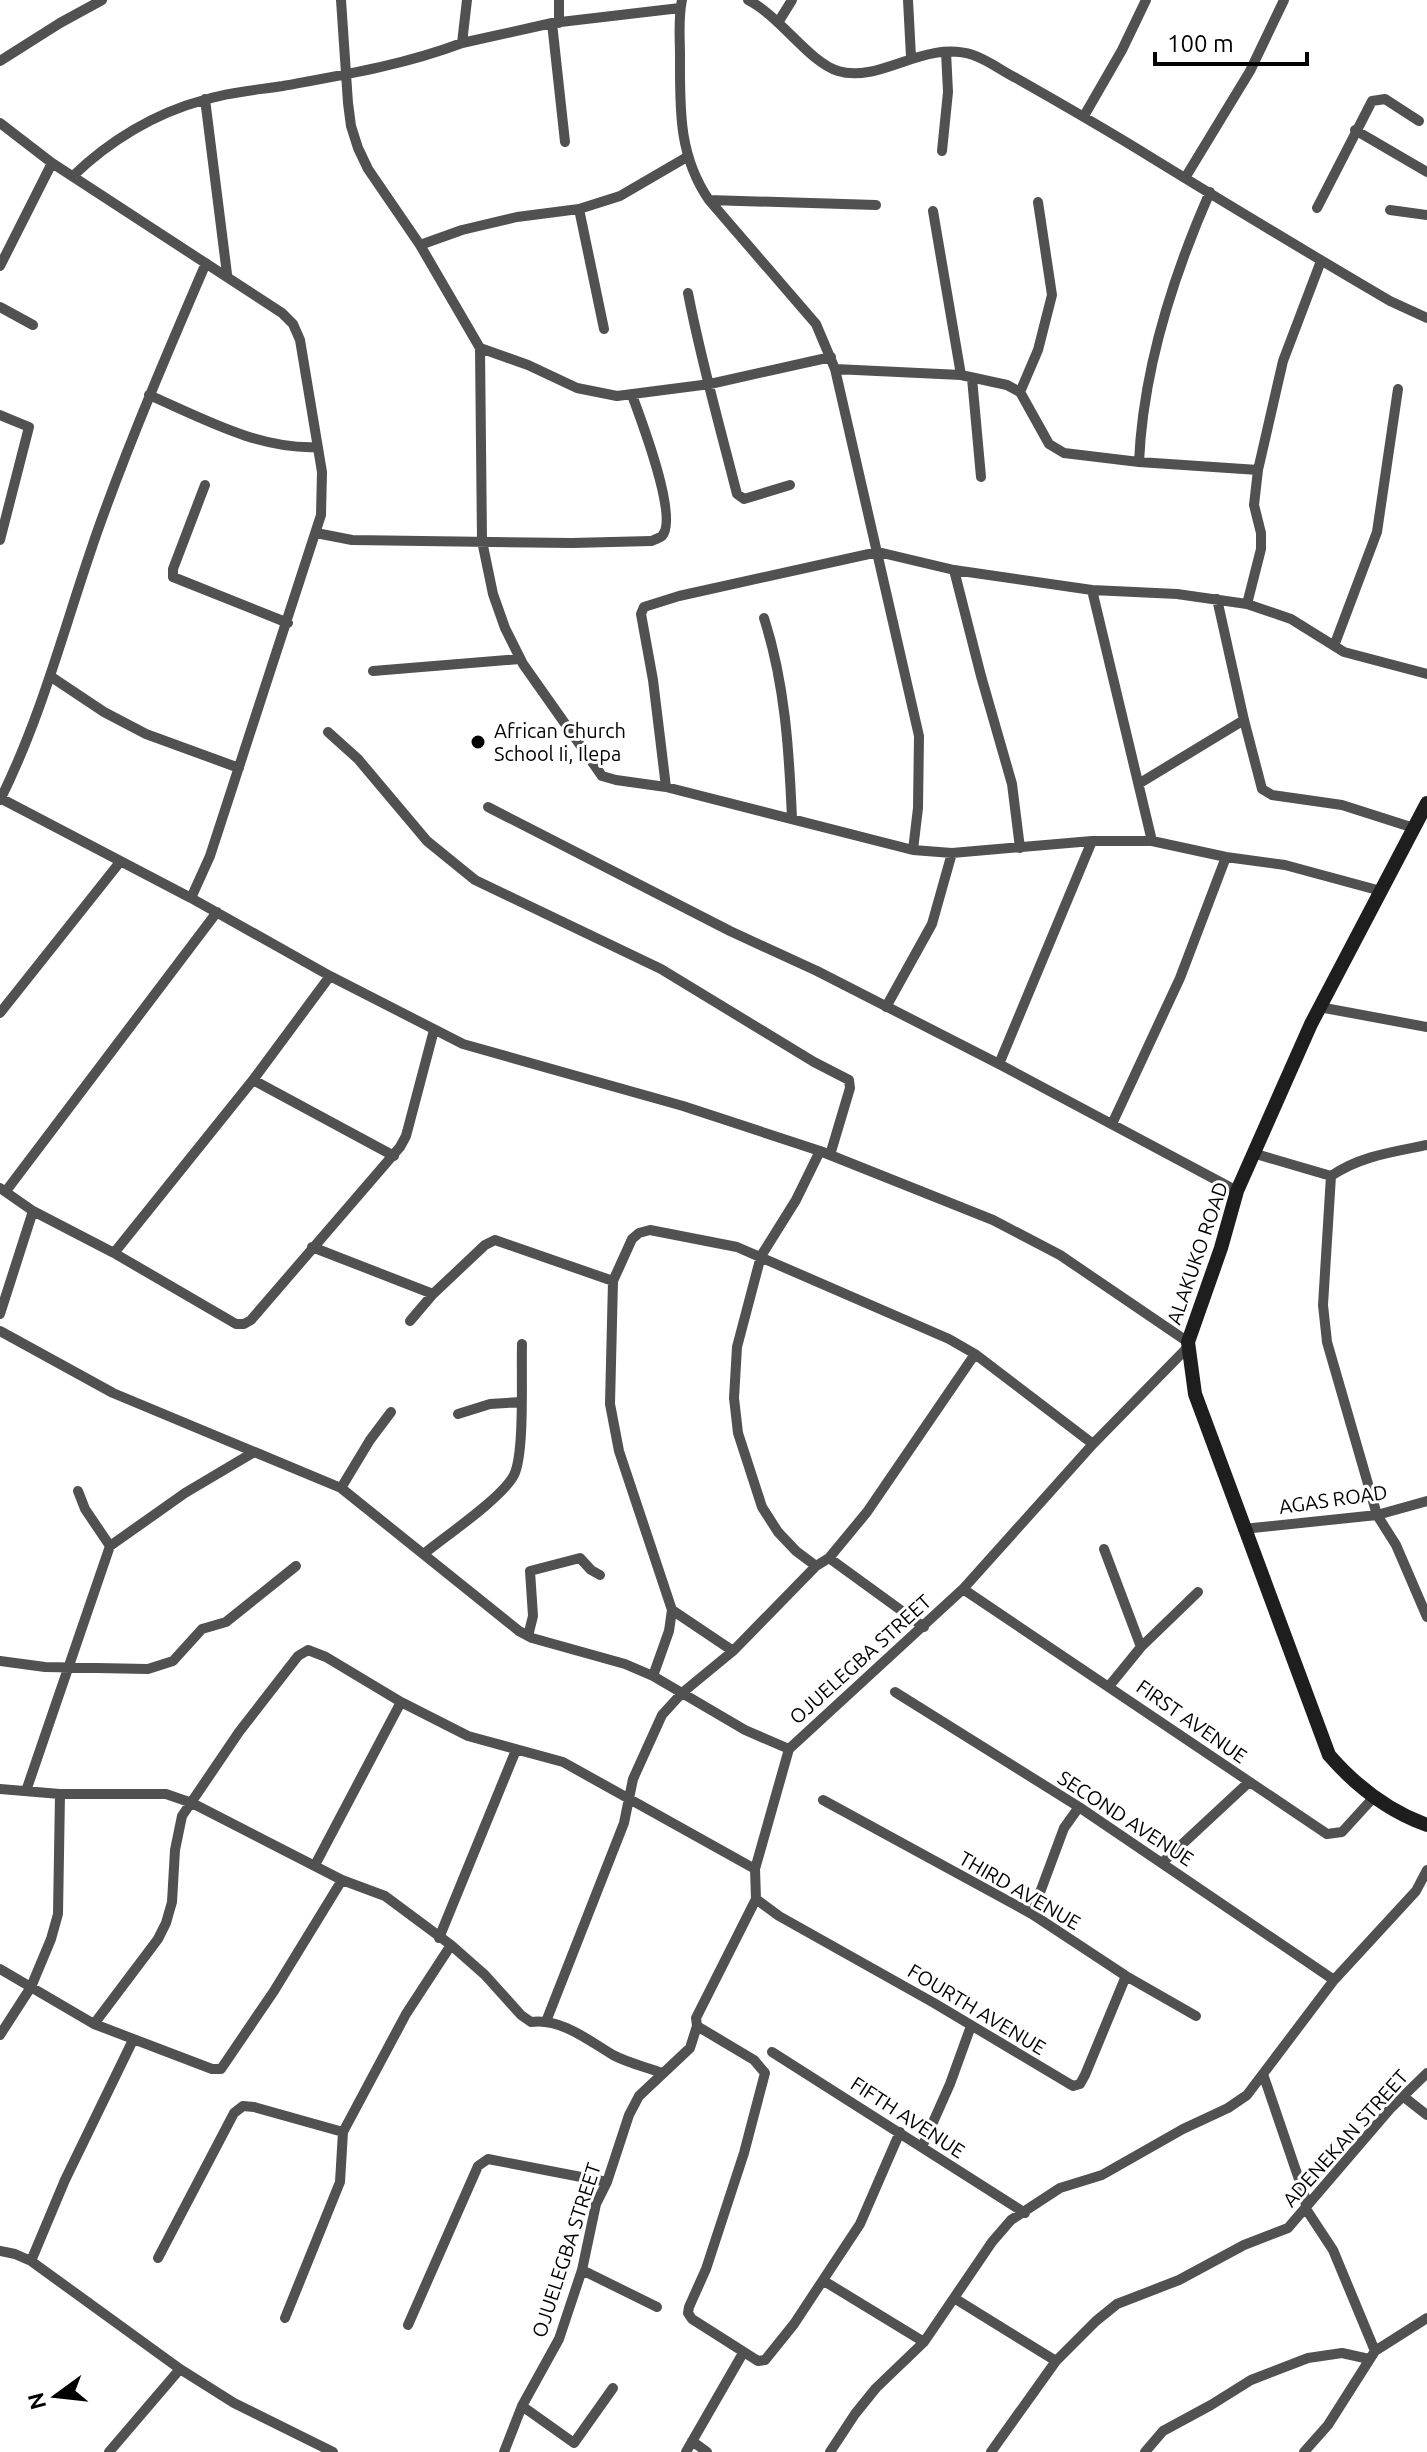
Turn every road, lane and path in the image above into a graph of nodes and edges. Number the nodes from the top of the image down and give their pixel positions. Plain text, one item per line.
1 (102, 0) edge
2 (341, 0) edge
3 (467, 0) edge
4 (559, 0) edge
5 (748, 0) edge
6 (792, 0) edge
7 (908, 0) edge
8 (1146, 0) edge
9 (1284, 0) edge
10 (681, 4) edge
11 (779, 21) junction
12 (556, 23) junction
13 (462, 43) junction
14 (946, 52) junction
15 (911, 57) junction
16 (0, 61) edge
17 (345, 75) junction
18 (205, 99) junction
19 (1084, 116) junction
20 (1419, 121) dead end
21 (0, 123) edge
22 (1355, 130) junction
23 (565, 142) dead end
24 (942, 151) dead end
25 (687, 157) junction
26 (52, 163) junction
27 (1427, 172) edge
28 (73, 176) junction
29 (1185, 178) junction
30 (1210, 192) junction
31 (709, 200) junction
32 (1038, 202) dead end
33 (876, 205) dead end
34 (1317, 208) dead end
35 (579, 209) junction
36 (1390, 210) dead end
37 (933, 211) dead end
38 (1427, 215) edge
39 (420, 245) junction
40 (1321, 261) junction
41 (206, 263) junction
42 (0, 266) edge
43 (227, 274) junction
44 (688, 293) dead end
45 (0, 307) edge
46 (1427, 318) edge
47 (33, 325) dead end
48 (604, 329) dead end
49 (480, 348) junction
50 (831, 357) junction
51 (835, 369) junction
52 (967, 376) junction
53 (710, 384) junction
54 (1398, 389) dead end
55 (1020, 392) junction
56 (149, 395) junction
57 (632, 395) junction
58 (0, 415) edge
59 (318, 447) junction
60 (1139, 462) junction
61 (1258, 470) junction
62 (981, 477) dead end
63 (205, 485) dead end
64 (790, 485) dead end
65 (316, 533) junction
66 (0, 540) edge
67 (482, 541) junction
68 (878, 552) junction
69 (954, 570) junction
70 (1092, 590) junction
71 (1217, 599) junction
72 (1247, 604) junction
73 (764, 618) dead end
74 (288, 623) junction
75 (1334, 646) junction
76 (520, 659) junction
77 (373, 671) dead end
78 (1427, 674) edge
79 (50, 676) junction
80 (1244, 720) junction
81 (328, 732) dead end
82 (239, 768) junction
83 (1140, 783) junction
84 (666, 787) junction
85 (0, 799) edge
86 (1427, 803) edge
87 (488, 807) dead end
88 (792, 818) junction
89 (1414, 828) junction
90 (1092, 841) junction
91 (1152, 841) junction
92 (1020, 848) junction
93 (913, 850) junction
94 (952, 853) junction
95 (1226, 857) junction
96 (120, 862) junction
97 (1381, 891) junction
98 (191, 898) junction
99 (217, 912) junction
100 (330, 976) junction
101 (886, 1007) junction
102 (1319, 1007) junction
103 (0, 1013) edge
104 (1427, 1027) edge
105 (434, 1030) junction
106 (999, 1064) junction
107 (253, 1080) junction
108 (1112, 1124) junction
109 (1427, 1145) edge
110 (825, 1153) junction
111 (1256, 1154) junction
112 (394, 1156) junction
113 (1331, 1176) junction
114 (3, 1190) edge
115 (1237, 1191) junction
116 (33, 1211) junction
117 (312, 1247) junction
118 (114, 1253) junction
119 (761, 1256) junction
120 (613, 1281) junction
121 (433, 1294) junction
122 (0, 1314) edge
123 (410, 1321) dead end
124 (0, 1331) edge
125 (522, 1344) dead end
126 (1187, 1345) junction
127 (975, 1354) junction
128 (521, 1402) junction
129 (391, 1412) dead end
130 (458, 1414) dead end
131 (1093, 1444) junction
132 (254, 1452) junction
133 (341, 1488) junction
134 (78, 1491) dead end
135 (1427, 1501) edge
136 (1377, 1515) junction
137 (1243, 1529) junction
138 (110, 1546) junction
139 (1104, 1549) dead end
140 (425, 1553) junction
141 (829, 1558) junction
142 (296, 1566) dead end
143 (816, 1566) junction
144 (600, 1575) dead end
145 (963, 1589) junction
146 (1198, 1592) dead end
147 (672, 1610) junction
148 (1427, 1617) edge
149 (924, 1627) junction
150 (528, 1636) junction
151 (1141, 1647) junction
152 (733, 1651) junction
153 (0, 1661) edge
154 (68, 1668) junction
155 (653, 1676) junction
156 (1110, 1685) junction
157 (895, 1692) dead end
158 (682, 1693) junction
159 (401, 1702) junction
160 (789, 1749) junction
161 (516, 1750) junction
162 (1248, 1783) junction
163 (0, 1789) edge
164 (26, 1791) junction
165 (60, 1794) junction
166 (1373, 1798) junction
167 (630, 1800) junction
168 (823, 1800) dead end
169 (192, 1803) junction
170 (1079, 1807) junction
171 (1427, 1825) edge
172 (1163, 1862) junction
173 (315, 1865) junction
174 (755, 1869) junction
175 (1427, 1870) edge
176 (342, 1880) junction
177 (756, 1899) junction
178 (1032, 1914) junction
179 (439, 1938) junction
180 (451, 1945) junction
181 (0, 1969) edge
182 (1126, 1976) junction
183 (1334, 1980) junction
184 (31, 1987) junction
185 (1196, 2016) dead end
186 (547, 2019) junction
187 (94, 2024) junction
188 (697, 2026) junction
189 (971, 2026) junction
190 (0, 2035) edge
191 (133, 2040) junction
192 (772, 2052) dead end
193 (662, 2073) junction
194 (1427, 2073) edge
195 (1263, 2074) junction
196 (1404, 2097) junction
197 (1427, 2115) edge
198 (343, 2132) junction
199 (900, 2132) junction
200 (922, 2147) junction
201 (607, 2182) junction
202 (1306, 2209) junction
203 (1025, 2213) junction
204 (0, 2251) edge
205 (158, 2258) dead end
206 (31, 2261) junction
207 (582, 2270) junction
208 (824, 2281) junction
209 (954, 2298) junction
210 (657, 2307) dead end
211 (285, 2318) dead end
212 (1427, 2318) edge
213 (408, 2325) dead end
214 (924, 2342) junction
215 (743, 2353) junction
216 (1372, 2355) junction
217 (1056, 2361) junction
218 (180, 2369) junction
219 (613, 2388) dead end
220 (522, 2406) junction
221 (692, 2441) junction
222 (109, 2452) edge
223 (333, 2452) edge
224 (504, 2452) edge
225 (686, 2452) edge
226 (707, 2452) edge
227 (830, 2452) edge
228 (991, 2452) edge
229 (1145, 2452) edge
230 (1304, 2452) edge

1 - 16 street
2 - 17 street
3 - 13 street
4 - 12 street
5 - 11 street
6 - 11 street
7 - 15 street
8 - 19 street
9 - 29 street
10 - 12 street
10 - 25 street
11 - 15 street
12 - 13 street
12 - 23 street
13 - 17 street
14 - 15 street
14 - 19 street
14 - 24 street
17 - 18 street
17 - 39 street
18 - 28 street
18 - 43 street
19 - 29 street
20 - 22 street
21 - 26 street
22 - 27 street
22 - 34 street
25 - 31 street
25 - 35 street
26 - 28 street
26 - 42 street
28 - 41 street
29 - 30 street
30 - 40 street
30 - 60 street
31 - 33 street
31 - 50 street
32 - 55 street
35 - 39 street
35 - 48 street
36 - 38 street
37 - 52 street
39 - 49 street
40 - 46 street
40 - 61 street
41 - 43 street
41 - 56 street
43 - 59 street
44 - 53 street
45 - 47 street
49 - 57 street
49 - 67 street
50 - 51 street
50 - 53 street
51 - 52 street
51 - 68 street
52 - 55 street
52 - 62 street
53 - 57 street
53 - 64 street
54 - 75 street
55 - 60 street
56 - 59 street
56 - 79 street
57 - 67 street
58 - 66 street
59 - 65 street
60 - 61 street
61 - 72 street
63 - 74 street
65 - 67 street
65 - 74 street
67 - 76 street
68 - 69 street
68 - 84 street
68 - 93 street
69 - 70 street
69 - 92 street
70 - 71 street
70 - 83 street
71 - 72 street
71 - 80 street
72 - 75 street
73 - 88 street
74 - 82 street
75 - 78 street
76 - 77 street
76 - 84 street
79 - 82 street
79 - 85 street
80 - 83 street
80 - 89 street
81 - 110 street
82 - 98 street
83 - 91 street
84 - 88 street
85 - 96 street
86 - 89 main road, ALAKUKO ROAD
87 - 101 street
88 - 93 street
89 - 97 main road, ALAKUKO ROAD
90 - 91 street
90 - 92 street
90 - 106 street
91 - 95 street
92 - 94 street
93 - 94 street
94 - 101 street
95 - 97 street
95 - 108 street
96 - 98 street
96 - 103 street
97 - 102 main road, ALAKUKO ROAD
98 - 99 street
99 - 100 street
99 - 114 street
100 - 105 street
100 - 107 street
101 - 106 street
102 - 104 street
102 - 111 main road, ALAKUKO ROAD
105 - 110 street
105 - 112 street
106 - 108 street
107 - 112 street
107 - 118 street
108 - 115 street
109 - 113 street
110 - 119 street
110 - 126 street
111 - 113 street
111 - 115 main road, ALAKUKO ROAD
112 - 117 street
113 - 136 street
114 - 116 street
115 - 126 main road, ALAKUKO ROAD
116 - 118 street
116 - 122 street
117 - 118 street
117 - 121 street
119 - 120 street
119 - 127 street
119 - 143 street
120 - 121 street
120 - 147 street
121 - 123 street
124 - 132 street
125 - 128 street
126 - 131 street, OJUELEGBA STREET
126 - 137 main road, ALAKUKO ROAD
127 - 131 street
127 - 141 street
128 - 130 street
128 - 140 street
129 - 133 street
131 - 145 street, OJUELEGBA STREET
132 - 133 street
132 - 138 street
133 - 140 street
134 - 138 street
135 - 136 street, AGAS ROAD
136 - 137 street, AGAS ROAD
136 - 148 street
137 - 166 main road, ALAKUKO ROAD
138 - 154 street
139 - 151 street
140 - 150 street
141 - 143 street
141 - 149 street
142 - 154 street
143 - 152 street
144 - 150 street
145 - 149 street, OJUELEGBA STREET
145 - 156 street, FIRST AVENUE
146 - 151 street
147 - 152 street
147 - 155 street
149 - 160 street, OJUELEGBA STREET
150 - 155 street
151 - 156 street
152 - 158 street
153 - 154 street
154 - 164 street
155 - 158 street
156 - 162 street, FIRST AVENUE
157 - 170 street, SECOND AVENUE
158 - 160 street
158 - 167 street
159 - 161 street
159 - 169 street
159 - 173 street
160 - 174 street, OJUELEGBA STREET
161 - 167 street
161 - 179 street
162 - 166 street, FIRST AVENUE
162 - 172 street
163 - 164 street
164 - 165 street
165 - 169 street
165 - 184 street
166 - 171 main road, ALAKUKO ROAD
167 - 174 street
167 - 186 street
168 - 178 street, THIRD AVENUE
169 - 173 street
169 - 187 street
170 - 172 street, SECOND AVENUE
170 - 178 street
172 - 183 street, SECOND AVENUE
173 - 176 street
174 - 177 street, OJUELEGBA STREET
175 - 183 street
176 - 179 street
176 - 191 street
177 - 188 street, OJUELEGBA STREET
177 - 189 street, FOURTH AVENUE
178 - 182 street, THIRD AVENUE
179 - 180 street
180 - 186 street
180 - 198 street
181 - 184 street
182 - 185 street, THIRD AVENUE
182 - 189 street, FOURTH AVENUE
183 - 195 street
184 - 187 street
184 - 190 street
186 - 193 street
187 - 191 street
188 - 193 street, OJUELEGBA STREET
188 - 215 street
189 - 200 street
191 - 206 street
192 - 199 street, FIFTH AVENUE
193 - 201 street, OJUELEGBA STREET
194 - 196 street, ADENEKAN STREET
195 - 202 street
195 - 203 street
196 - 197 street
196 - 202 street, ADENEKAN STREET
198 - 205 street
198 - 211 street
199 - 200 street, FIFTH AVENUE
199 - 208 street
200 - 203 street, FIFTH AVENUE
201 - 207 street, OJUELEGBA STREET
201 - 213 street
202 - 216 street
202 - 217 street, ADENEKAN STREET
203 - 209 street
204 - 206 street
206 - 218 street
207 - 210 street
207 - 220 street, OJUELEGBA STREET
208 - 214 street
208 - 215 street
209 - 214 street
209 - 217 street
212 - 216 street
214 - 227 street
215 - 221 street
216 - 229 street
216 - 230 street
217 - 228 street, ADENEKAN STREET
218 - 222 street
218 - 223 street
219 - 220 street
220 - 224 street, OJUELEGBA STREET
221 - 225 street
221 - 226 street

